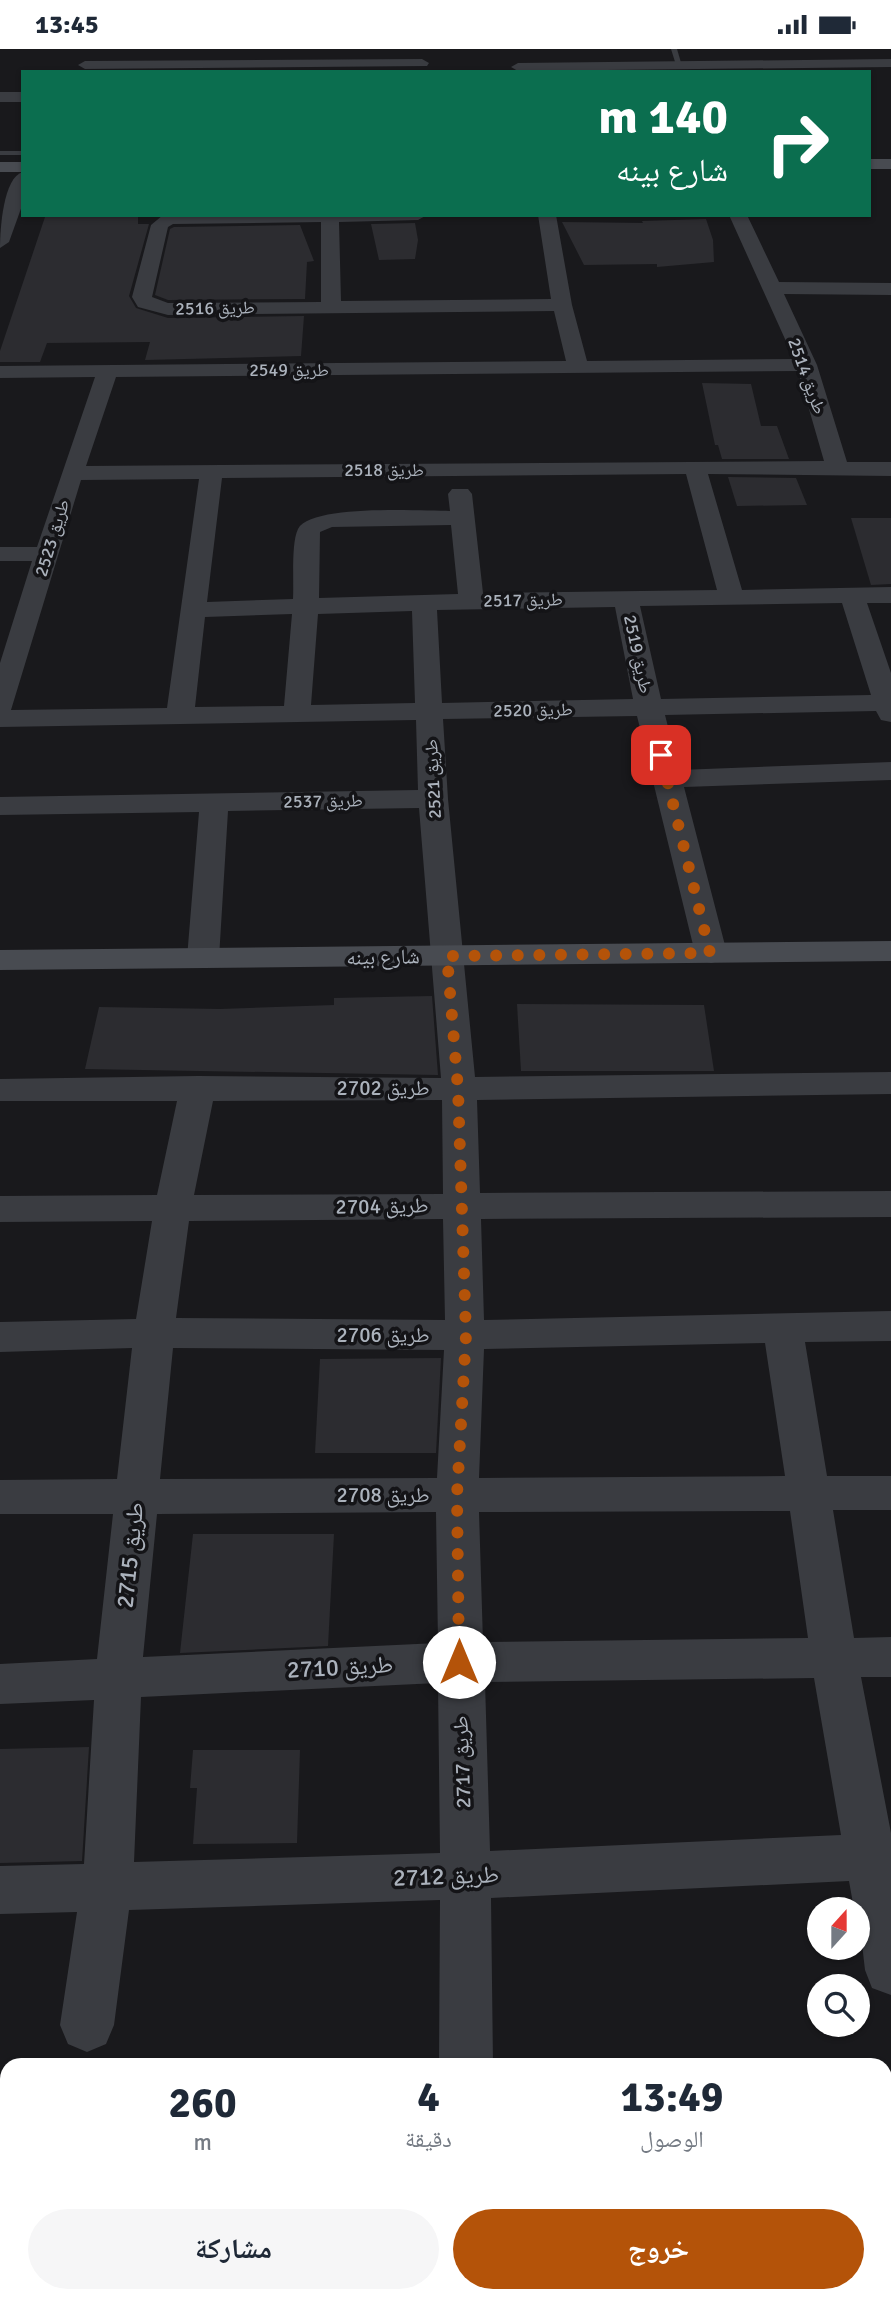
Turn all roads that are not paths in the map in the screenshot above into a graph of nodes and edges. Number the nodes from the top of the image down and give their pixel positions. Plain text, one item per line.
1 (91, 49) edge
2 (516, 49) edge
3 (674, 49) edge
4 (848, 49) edge
5 (891, 62) edge
6 (422, 63) dead end
7 (869, 63) junction
8 (680, 65) junction
9 (742, 68) edge
10 (84, 69) edge
11 (518, 69) edge
12 (0, 97) edge
13 (21, 97) edge
14 (0, 153) edge
15 (21, 153) edge
16 (891, 163) edge
17 (871, 164) edge
18 (0, 167) edge
19 (21, 167) edge
20 (21, 181) edge
21 (6, 213) edge
22 (254, 217) edge
23 (330, 217) edge
24 (547, 217) edge
25 (739, 217) edge
26 (0, 242) edge
27 (771, 288) junction
28 (891, 289) edge
29 (562, 305) junction
30 (331, 307) junction
31 (807, 365) junction
32 (578, 367) junction
33 (108, 371) junction
34 (0, 372) edge
35 (695, 467) junction
36 (837, 467) junction
37 (459, 469) junction
38 (891, 469) edge
39 (211, 471) junction
40 (72, 473) junction
41 (461, 518) junction
42 (0, 554) edge
43 (47, 554) junction
44 (891, 595) edge
45 (852, 596) junction
46 (732, 597) junction
47 (626, 599) junction
48 (471, 601) junction
49 (424, 602) junction
50 (306, 606) junction
51 (194, 610) junction
52 (0, 706) edge
53 (649, 708) junction
54 (889, 709) edge
55 (429, 711) junction
56 (297, 714) junction
57 (180, 716) junction
58 (0, 719) edge
59 (891, 771) edge
60 (667, 779) junction
61 (433, 799) junction
62 (214, 803) junction
63 (0, 806) edge
64 (891, 951) edge
65 (710, 953) junction
66 (447, 956) junction
67 (203, 958) junction
68 (0, 960) edge
69 (891, 1083) edge
70 (198, 1087) junction
71 (458, 1089) junction
72 (0, 1090) edge
73 (460, 1205) junction
74 (891, 1205) edge
75 (0, 1209) edge
76 (172, 1210) junction
77 (891, 1326) edge
78 (783, 1328) junction
79 (154, 1333) junction
80 (466, 1335) junction
81 (0, 1337) edge
82 (891, 1493) edge
83 (811, 1494) junction
84 (136, 1495) junction
85 (457, 1495) junction
86 (0, 1497) edge
87 (891, 1657) edge
88 (834, 1658) junction
89 (459, 1662) junction
90 (118, 1678) junction
91 (0, 1684) edge
92 (880, 1856) edge
93 (466, 1876) junction
94 (107, 1884) junction
95 (0, 1890) edge
96 (891, 1970) edge
97 (87, 2025) dead end
98 (466, 2058) edge

1 - 10 street
2 - 11 street
3 - 8 lane
4 - 7 street
5 - 7 street
6 - 10 street
7 - 9 street
8 - 9 street
8 - 11 street
12 - 13 street
14 - 15 lane
16 - 17 street
18 - 19 street
20 - 21 street
21 - 26 street
22 - 30 street, طريق 2516
23 - 30 street
24 - 29 street
25 - 27 street, طريق 2514
27 - 28 street
27 - 31 street, طريق 2514
29 - 30 street, طريق 2516
29 - 32 street
31 - 32 street, طريق 2549
31 - 36 street, طريق 2514
32 - 33 street, طريق 2549
33 - 34 street, طريق 2549
33 - 40 street, طريق 2523
35 - 36 street, طريق 2518
35 - 37 street, طريق 2518
35 - 46 street
36 - 38 street, طريق 2518
37 - 39 street, طريق 2518
37 - 41 street
39 - 40 street, طريق 2518
39 - 51 street
40 - 43 street, طريق 2523
41 - 48 street
41 - 50 street
42 - 43 street
43 - 52 street, طريق 2523
44 - 45 street, طريق 2517
45 - 46 street, طريق 2517
45 - 54 street
46 - 47 street, طريق 2517
47 - 48 street, طريق 2517
47 - 53 street, طريق 2519
48 - 49 street, طريق 2517
49 - 50 street, طريق 2517
49 - 55 street, طريق 2521
50 - 51 street, طريق 2517
50 - 56 street
51 - 57 street
53 - 54 street, طريق 2520
53 - 55 street, طريق 2520
53 - 60 street, طريق 2519
55 - 56 street, طريق 2520
55 - 61 street, طريق 2521
56 - 57 street, طريق 2520
57 - 58 street, طريق 2520
59 - 60 street
60 - 65 street, طريق 2519
61 - 62 street, طريق 2537
61 - 66 street, طريق 2521
62 - 63 street, طريق 2537
62 - 67 street
64 - 65 street, شارع بينه
65 - 66 street, شارع بينه
66 - 67 street, شارع بينه
66 - 71 street, طريق 2717
67 - 68 street, شارع بينه
69 - 71 street, طريق 2702
70 - 71 street, طريق 2702
70 - 72 street, طريق 2702
70 - 76 street, طريق 2715
71 - 73 street, طريق 2717
73 - 74 street, طريق 2704
73 - 76 street, طريق 2704
73 - 80 street, طريق 2717
75 - 76 street, طريق 2704
76 - 79 street, طريق 2715
77 - 78 street, طريق 2706
78 - 80 street, طريق 2706
78 - 83 street
79 - 80 street, طريق 2706
79 - 81 street, طريق 2706
79 - 84 street, طريق 2715
80 - 85 street, طريق 2717
82 - 83 street, طريق 2708
83 - 85 street, طريق 2708
83 - 88 street
84 - 85 street, طريق 2708
84 - 86 street, طريق 2708
84 - 90 street, طريق 2715
85 - 89 street, طريق 2717
87 - 88 street, طريق 2710
88 - 89 street, طريق 2710
88 - 92 street
89 - 90 street, طريق 2710
89 - 93 street, طريق 2717
90 - 91 street, طريق 2710
90 - 94 street, طريق 2715
92 - 93 street, طريق 2712
92 - 96 street
93 - 94 street, طريق 2712
93 - 98 street, طريق 2717
94 - 95 street, طريق 2712
94 - 97 street, طريق 2715

